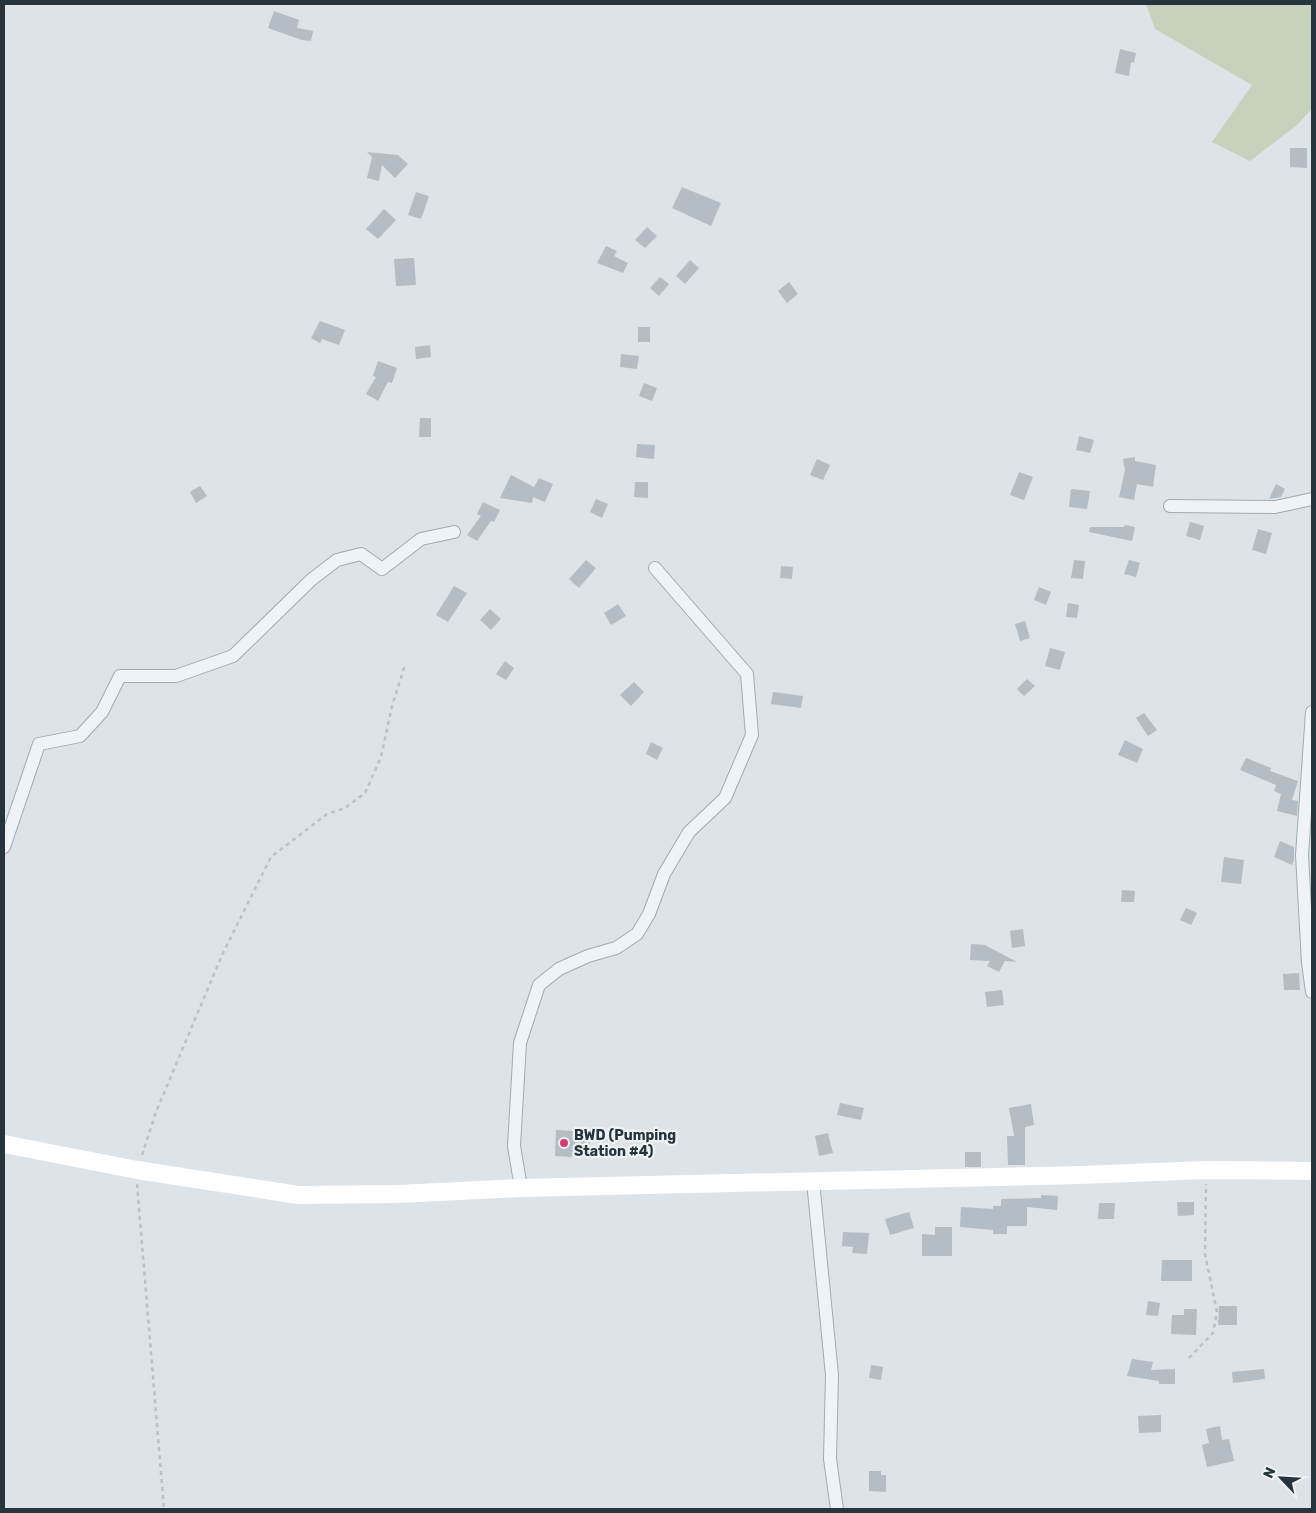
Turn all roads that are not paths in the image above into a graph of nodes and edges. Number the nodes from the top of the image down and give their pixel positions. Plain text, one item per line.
1 (1312, 500) edge
2 (1170, 506) dead end
3 (454, 532) dead end
4 (655, 568) dead end
5 (1312, 712) edge
6 (4, 847) edge
7 (1312, 992) edge
8 (4, 1144) edge
9 (1312, 1171) edge
10 (813, 1181) junction
11 (521, 1188) junction
12 (837, 1509) edge

1 - 2 street
3 - 6 street
4 - 11 street
5 - 7 street
8 - 11 main road
9 - 10 main road
10 - 11 main road
10 - 12 street

